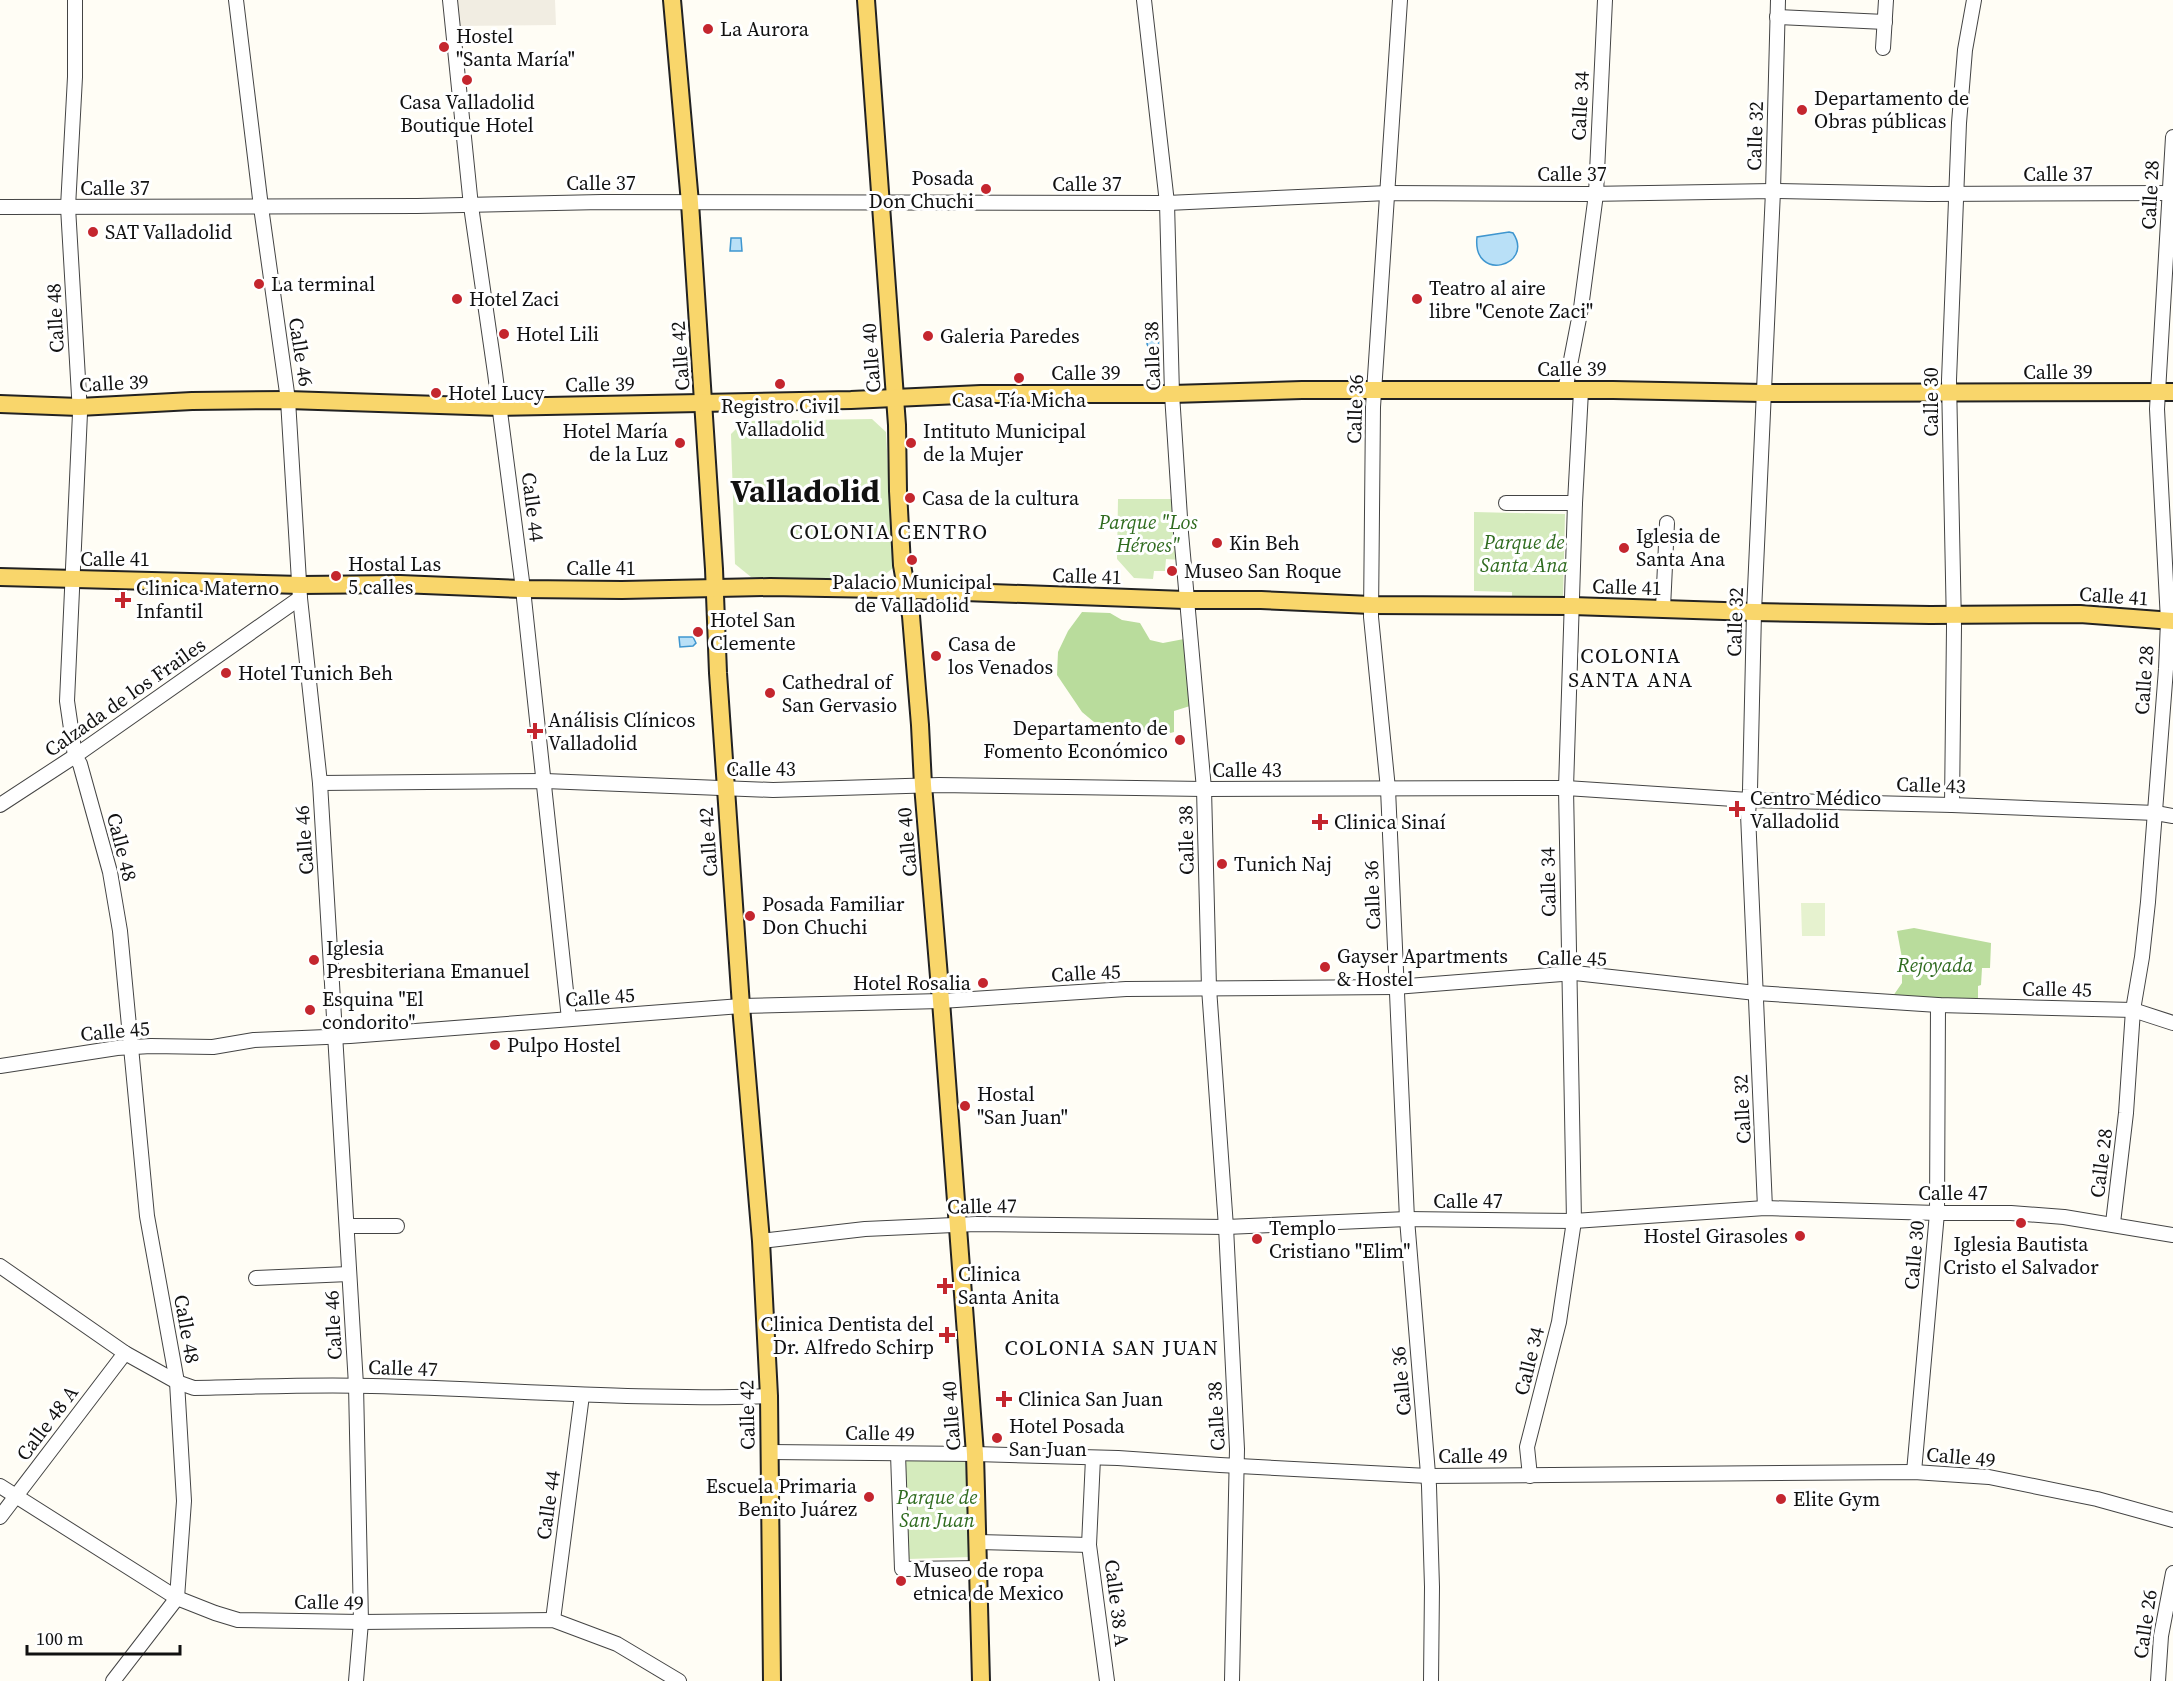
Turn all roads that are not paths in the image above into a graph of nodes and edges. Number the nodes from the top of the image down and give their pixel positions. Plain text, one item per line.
1 (75, 0) edge
2 (236, 0) edge
3 (450, 0) edge
4 (672, 0) edge
5 (866, 0) edge
6 (1144, 0) edge
7 (1400, 0) edge
8 (1605, 0) edge
9 (1778, 0) edge
10 (1886, 0) edge
11 (1974, 0) edge
12 (1777, 17) junction
13 (1884, 22) junction
14 (1883, 48) dead end
15 (2173, 137) edge
16 (1773, 191) junction
17 (2171, 193) edge
18 (1388, 194) junction
19 (1596, 194) junction
20 (1957, 194) junction
21 (690, 203) junction
22 (880, 203) junction
23 (1167, 203) junction
24 (471, 206) junction
25 (0, 207) edge
26 (68, 207) junction
27 (261, 207) junction
28 (2168, 324) edge
29 (1374, 390) junction
30 (1573, 391) junction
31 (1763, 393) junction
32 (1949, 393) junction
33 (2165, 393) edge
34 (1172, 394) junction
35 (895, 399) junction
36 (288, 400) junction
37 (704, 403) junction
38 (0, 404) edge
39 (500, 406) junction
40 (79, 407) junction
41 (1506, 503) dead end
42 (1575, 503) junction
43 (1667, 524) dead end
44 (0, 577) edge
45 (72, 580) junction
46 (715, 588) junction
47 (524, 589) junction
48 (907, 591) junction
49 (301, 592) junction
50 (1185, 600) junction
51 (1371, 605) junction
52 (1572, 606) junction
53 (1663, 608) junction
54 (1754, 612) junction
55 (1953, 615) junction
56 (2170, 621) edge
57 (75, 756) junction
58 (545, 781) junction
59 (320, 783) junction
60 (923, 785) junction
61 (1566, 788) junction
62 (726, 789) junction
63 (1204, 789) junction
64 (1388, 789) junction
65 (1749, 800) junction
66 (0, 805) edge
67 (1952, 805) junction
68 (2156, 813) junction
69 (2173, 816) edge
70 (1569, 974) junction
71 (1395, 987) junction
72 (1209, 988) junction
73 (1756, 993) junction
74 (941, 1001) junction
75 (1938, 1005) junction
76 (741, 1006) junction
77 (2133, 1010) junction
78 (569, 1019) junction
79 (2173, 1023) edge
80 (335, 1037) junction
81 (130, 1047) junction
82 (0, 1066) edge
83 (1765, 1208) junction
84 (1937, 1214) junction
85 (1407, 1219) junction
86 (1574, 1221) junction
87 (2113, 1223) junction
88 (959, 1225) junction
89 (347, 1226) junction
90 (397, 1226) dead end
91 (1226, 1227) junction
92 (2173, 1235) edge
93 (761, 1241) junction
94 (0, 1266) edge
95 (349, 1274) junction
96 (256, 1278) dead end
97 (125, 1353) junction
98 (177, 1382) junction
99 (356, 1386) junction
100 (582, 1395) junction
101 (769, 1396) junction
102 (769, 1452) junction
103 (898, 1454) junction
104 (975, 1454) junction
105 (1093, 1458) junction
106 (1238, 1466) junction
107 (1914, 1472) junction
108 (1428, 1476) junction
109 (1530, 1476) junction
110 (0, 1486) edge
111 (16, 1496) junction
112 (0, 1517) edge
113 (2173, 1520) edge
114 (978, 1542) junction
115 (1089, 1545) junction
116 (979, 1568) junction
117 (2173, 1573) edge
118 (177, 1598) junction
119 (552, 1620) junction
120 (361, 1622) junction
121 (113, 1681) edge
122 (356, 1681) edge
123 (679, 1681) edge
124 (772, 1681) edge
125 (981, 1681) edge
126 (1107, 1681) edge
127 (1232, 1681) edge
128 (1431, 1681) edge
129 (2158, 1681) edge

1 - 26 street, Calle 48
2 - 27 street, Calle 46
3 - 24 street, Calle 44
4 - 21 main road, Calle 42
5 - 22 main road, Calle 40
6 - 23 street, Calle 38
7 - 18 street, Calle 36
8 - 19 street, Calle 34
9 - 12 street, Calle 32
10 - 13 street
11 - 20 street, Calle 30
12 - 13 street
12 - 16 street, Calle 32
13 - 14 street
15 - 17 street, Calle 28
16 - 19 street, Calle 37
16 - 20 street, Calle 37
16 - 31 street, Calle 32
17 - 20 street, Calle 37
17 - 28 street, Calle 28
18 - 19 street, Calle 37
18 - 23 street, Calle 37
18 - 29 street, Calle 36
19 - 30 street, Calle 34
20 - 32 street, Calle 30
21 - 22 street, Calle 37
21 - 24 street, Calle 37
21 - 37 main road, Calle 42
22 - 23 street, Calle 37
22 - 35 main road, Calle 40
23 - 34 street, Calle 38
24 - 27 street, Calle 37
24 - 39 street, Calle 44
25 - 26 street, Calle 37
26 - 27 street, Calle 37
26 - 40 street, Calle 48
27 - 36 street, Calle 46
28 - 33 street, Calle 28
29 - 30 main road, Calle 39
29 - 34 main road, Calle 39
29 - 51 street, Calle 36
30 - 31 main road, Calle 39
30 - 42 street, Calle 34
31 - 32 main road, Calle 39
31 - 54 street, Calle 32
32 - 33 main road, Calle 39
32 - 55 street, Calle 30
33 - 56 street, Calle 28
34 - 35 main road, Calle 39
34 - 50 street, Calle 38
35 - 37 main road, Calle 39
35 - 48 main road, Calle 40
36 - 39 main road, Calle 39
36 - 40 main road, Calle 39
36 - 49 street, Calle 46
37 - 39 main road, Calle 39
37 - 46 main road, Calle 42
38 - 40 main road, Calle 39
39 - 47 street, Calle 44
40 - 45 street, Calle 48
41 - 42 street
42 - 52 street, Calle 34
43 - 53 street
44 - 45 main road, Calle 41
45 - 49 main road, Calle 41
45 - 57 street, Calle 48
46 - 47 main road, Calle 41
46 - 48 main road, Calle 41
46 - 62 main road, Calle 42
47 - 49 main road, Calle 41
47 - 58 street, Calle 44
48 - 50 main road, Calle 41
48 - 60 main road, Calle 40
49 - 57 street, Calzada de los Frailes
49 - 59 street, Calle 46
50 - 51 main road, Calle 41
50 - 63 street, Calle 38
51 - 52 main road, Calle 41
51 - 64 street, Calle 36
52 - 53 main road, Calle 41
52 - 61 street, Calle 34
53 - 54 main road, Calle 41
54 - 55 main road, Calle 41
54 - 65 street, Calle 32
55 - 56 main road, Calle 41
55 - 67 street, Calle 30
56 - 68 street, Calle 28
57 - 66 street, Calzada de los Frailes
57 - 81 street, Calle 48
58 - 59 street, Calle 43
58 - 62 street, Calle 43
58 - 78 street, Calle 44
59 - 80 street, Calle 46
60 - 62 street, Calle 43
60 - 63 street, Calle 43
60 - 74 main road, Calle 40
61 - 64 street, Calle 43
61 - 65 street, Calle 43
61 - 70 street, Calle 34
62 - 76 main road, Calle 42
63 - 64 street, Calle 43
63 - 72 street, Calle 38
64 - 71 street, Calle 36
65 - 67 street, Calle 43
65 - 73 street, Calle 32
67 - 68 street, Calle 43
68 - 69 street, Calle 43
68 - 77 street, Calle 28
70 - 71 street, Calle 45
70 - 73 street, Calle 45
70 - 86 street, Calle 34
71 - 72 street, Calle 45
71 - 85 street, Calle 36
72 - 74 street, Calle 45
72 - 91 street, Calle 38
73 - 75 street, Calle 45
73 - 83 street, Calle 32
74 - 76 street, Calle 45
74 - 88 main road, Calle 40
75 - 77 street, Calle 45
75 - 84 street, Calle 30
76 - 78 street, Calle 45
76 - 93 main road, Calle 42
77 - 79 street, Calle 45
77 - 87 street, Calle 28
78 - 80 street, Calle 45
80 - 81 street, Calle 45
80 - 89 street, Calle 46
81 - 82 street, Calle 45
81 - 98 street, Calle 48
83 - 84 street, Calle 47
83 - 86 street, Calle 47
84 - 87 street, Calle 47
84 - 107 street, Calle 30
85 - 86 street, Calle 47
85 - 91 street, Calle 47
85 - 108 street, Calle 36
86 - 109 street, Calle 34
87 - 92 street, Calle 47
88 - 91 street, Calle 47
88 - 93 street, Calle 47
88 - 104 main road, Calle 40
89 - 90 street
89 - 95 street, Calle 46
91 - 106 street, Calle 38
93 - 101 main road, Calle 42
94 - 97 street, Calle 47
95 - 96 street
95 - 99 street, Calle 46
97 - 98 street, Calle 47
97 - 111 street, Calle 48 A
98 - 99 street, Calle 47
98 - 118 street, Calle 48
99 - 100 street, Calle 47
99 - 120 street, Calle 46
100 - 101 street, Calle 47
100 - 119 street, Calle 44
101 - 102 main road, Calle 42
102 - 103 street, Calle 49
102 - 124 main road, Calle 42
103 - 104 street, Calle 49
103 - 116 street
104 - 105 street, Calle 49
104 - 114 main road, Calle 40
105 - 106 street, Calle 49
105 - 115 street, Calle 38 A
106 - 108 street, Calle 49
106 - 127 street, Calle 38
107 - 109 street, Calle 49
107 - 113 street, Calle 49
108 - 109 street, Calle 49
108 - 128 street, Calle 36
110 - 111 street, Calle 49
111 - 112 street, Calle 48 A
111 - 118 street, Calle 49
114 - 115 street
114 - 116 main road, Calle 40
115 - 126 street, Calle 38 A
116 - 125 main road, Calle 40
117 - 129 street, Calle 26
118 - 120 street, Calle 49
118 - 121 street
119 - 120 street, Calle 49
119 - 123 street, Calle 49
120 - 122 street, Calle 46

